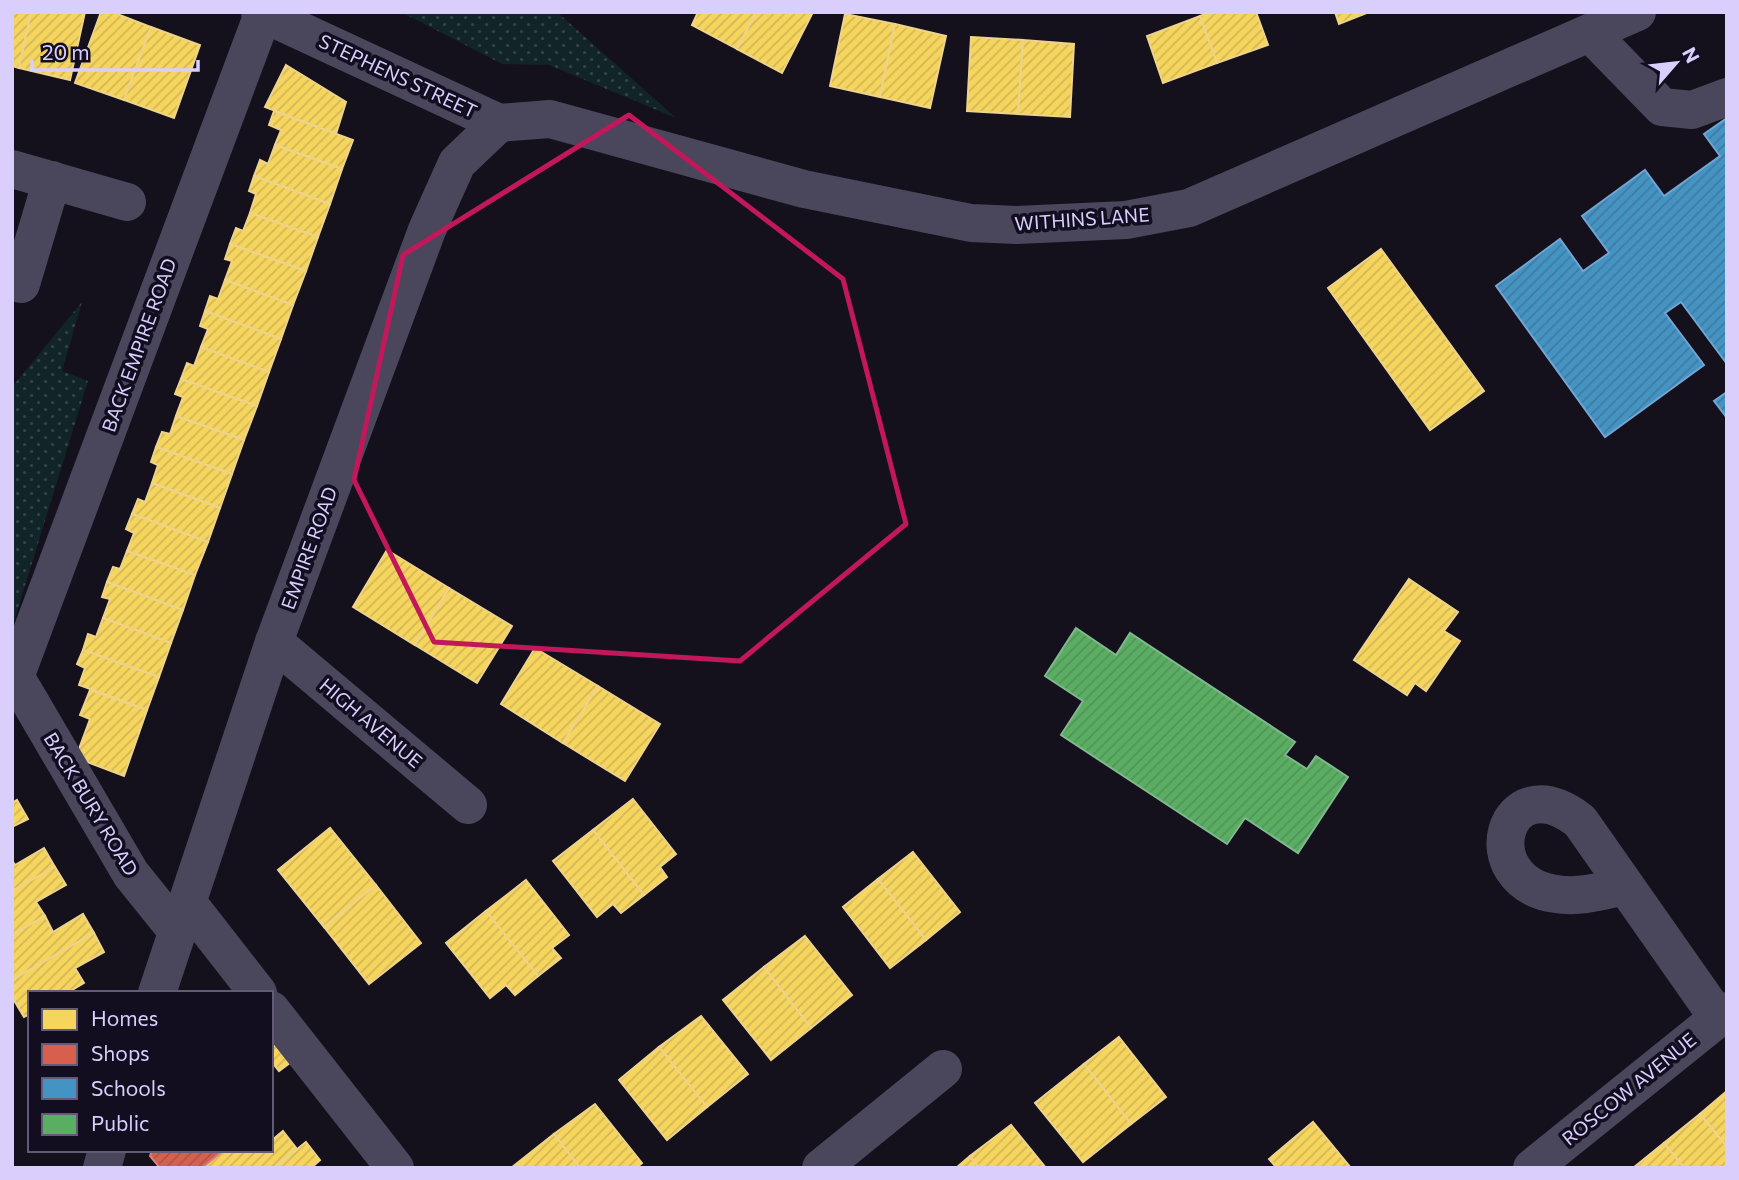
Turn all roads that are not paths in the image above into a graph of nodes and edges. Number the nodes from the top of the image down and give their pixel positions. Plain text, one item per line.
1 (1637, 12) edge
2 (261, 13) edge
3 (1590, 33) junction
4 (1727, 97) edge
5 (499, 123) junction
6 (12, 169) edge
7 (52, 180) junction
8 (127, 202) dead end
9 (21, 284) dead end
10 (274, 642) junction
11 (14, 674) edge
12 (468, 805) dead end
13 (1625, 886) dead end
14 (182, 917) junction
15 (158, 991) edge
16 (256, 991) edge
17 (273, 1013) edge
18 (1723, 1015) edge
19 (943, 1069) dead end
20 (395, 1168) edge
21 (821, 1168) edge
22 (1532, 1168) edge

1 - 3 street, WITHINS LANE
2 - 5 street, STEPHENS STREET
2 - 11 street, BACK EMPIRE ROAD
3 - 4 street
3 - 5 street, WITHINS LANE
5 - 10 street, EMPIRE ROAD
6 - 7 street
7 - 8 street
7 - 9 street
10 - 12 street, HIGH AVENUE
10 - 14 street, EMPIRE ROAD
11 - 14 street, BACK BURY ROAD
13 - 18 street
14 - 15 street, EMPIRE ROAD
14 - 16 street, BACK BURY ROAD
17 - 20 street
18 - 22 street, ROSCOW AVENUE
19 - 21 street

